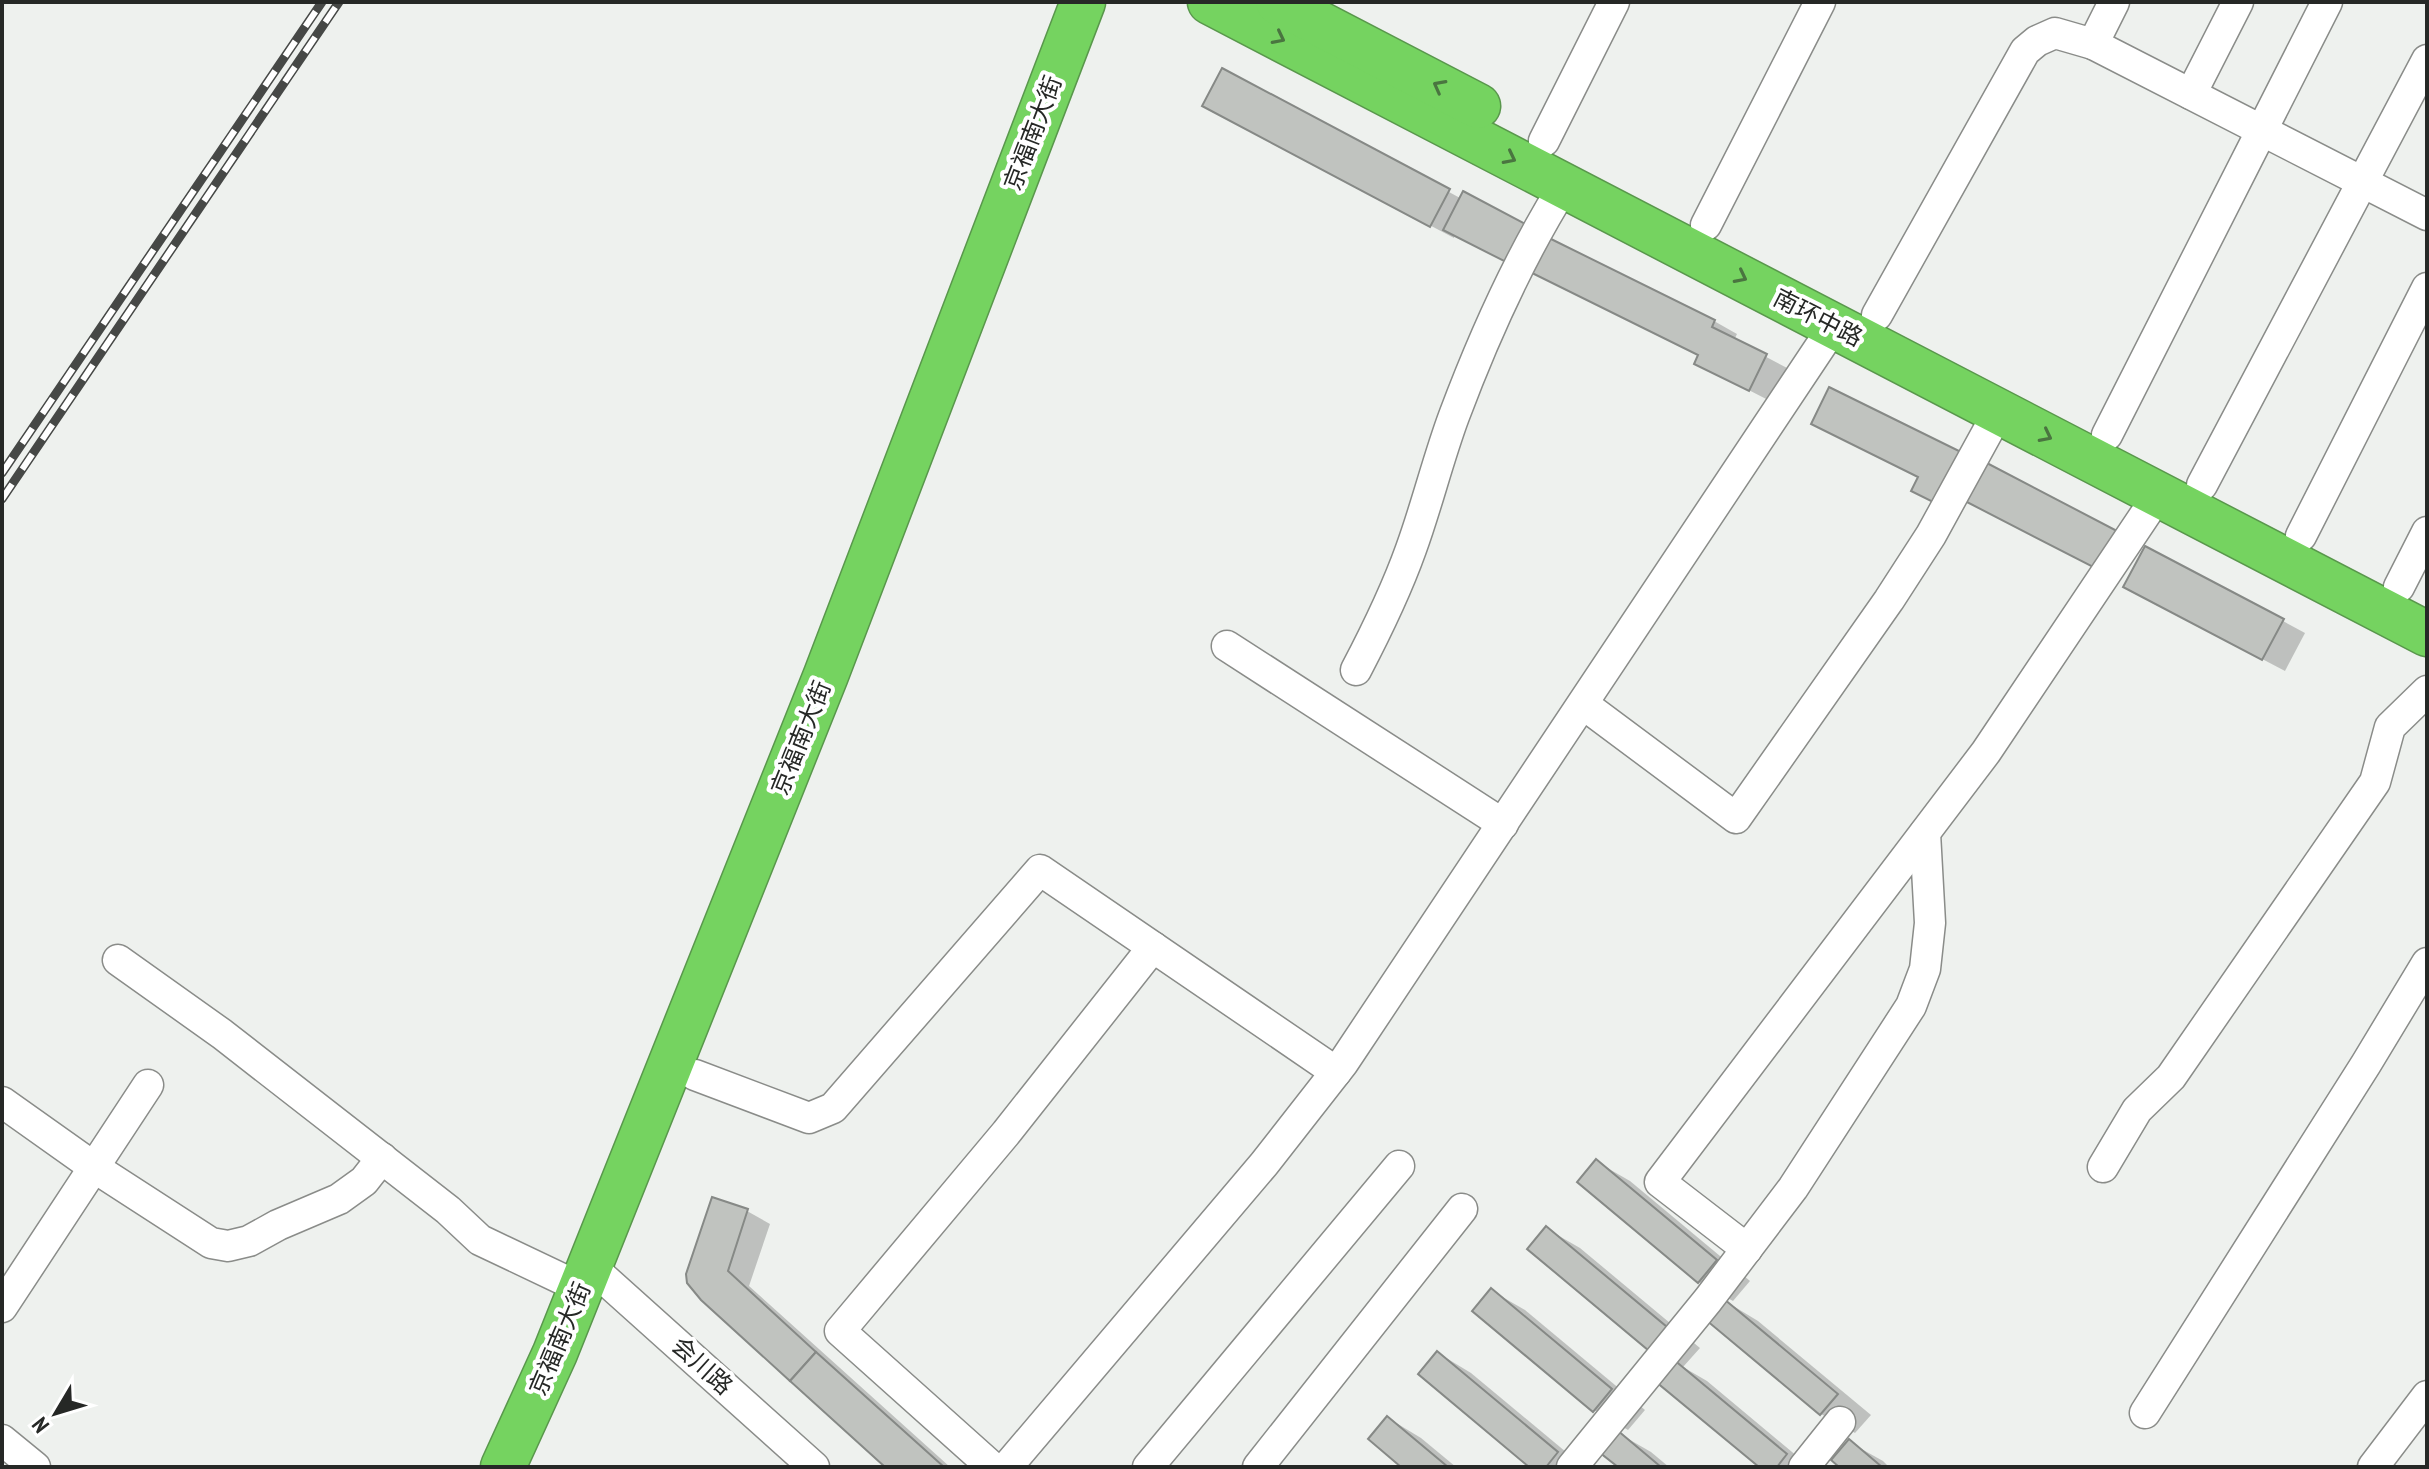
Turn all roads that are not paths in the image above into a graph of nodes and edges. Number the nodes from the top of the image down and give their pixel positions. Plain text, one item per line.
1 (1083, 2) edge
2 (1112, 2) edge
3 (1210, 2) edge
4 (1278, 2) edge
5 (1614, 2) edge
6 (1820, 2) edge
7 (2114, 2) edge
8 (2238, 2) edge
9 (2327, 2) edge
10 (2093, 44) junction
11 (2427, 60) edge
12 (2191, 94) junction
13 (2262, 130) junction
14 (1544, 141) junction
15 (2363, 181) junction
16 (1564, 186) junction
17 (2427, 215) edge
18 (1706, 225) junction
19 (2427, 288) edge
20 (1877, 315) junction
21 (1834, 326) junction
22 (1999, 411) junction
23 (2107, 435) junction
24 (2202, 485) junction
25 (2159, 494) junction
26 (2427, 532) edge
27 (2301, 536) junction
28 (2413, 594) edge
29 (2427, 634) edge
30 (1227, 646) dead end
31 (1356, 670) dead end
32 (2427, 691) edge
33 (1583, 704) junction
34 (1503, 824) junction
35 (1925, 833) junction
36 (1153, 947) junction
37 (118, 960) dead end
38 (2427, 963) edge
39 (1336, 1072) junction
40 (695, 1075) junction
41 (148, 1085) dead end
42 (2, 1102) edge
43 (382, 1158) junction
44 (1399, 1166) dead end
45 (2103, 1167) dead end
46 (95, 1168) junction
47 (1462, 1209) dead end
48 (1747, 1249) junction
49 (594, 1280) junction
50 (2, 1307) edge
51 (2427, 1396) edge
52 (2145, 1413) dead end
53 (1840, 1422) dead end
54 (2, 1440) edge
55 (35, 1467) edge
56 (503, 1467) edge
57 (533, 1467) edge
58 (814, 1467) edge
59 (992, 1467) edge
60 (1007, 1467) edge
61 (1148, 1467) edge
62 (1258, 1467) edge
63 (1572, 1467) edge
64 (1804, 1467) edge
65 (2373, 1467) edge

1 - 49 highway, 京福南大街
2 - 40 highway, 京福南大街
3 -> 16 highway, 南环中路
14 -> 4 highway, 南环中路
5 - 14 street
6 - 18 street
7 - 10 street
8 - 12 street
9 - 13 street
10 - 12 street
10 - 20 street
11 - 15 street
12 - 13 street
13 - 15 street
13 - 23 street
14 - 18 highway, 南环中路
15 - 17 street
15 - 24 street
16 -> 21 highway, 南环中路
16 - 31 street
18 - 20 highway, 南环中路
19 - 27 street
20 - 23 highway, 南环中路
21 - 22 highway, 南环中路
21 - 33 street
22 -> 25 highway, 南环中路
22 - 33 street
23 - 24 highway, 南环中路
24 - 27 highway, 南环中路
25 - 29 highway, 南环中路
25 - 35 street
26 - 28 street
27 - 28 highway, 南环中路
30 - 34 street
32 - 45 street
33 - 34 street
34 - 39 street
35 - 48 street
35 - 48 street
36 - 39 street
36 - 40 street
36 - 59 street
37 - 43 street, 会川路
38 - 52 street
39 - 60 street
40 - 49 highway, 京福南大街
41 - 46 street
42 - 46 street
43 - 46 street
43 - 49 street, 会川路
44 - 61 street
46 - 50 street
47 - 62 street
48 - 63 street
49 - 56 highway, 京福南大街
49 - 57 highway, 京福南大街
49 - 58 street, 会川路
51 - 65 street
53 - 64 street
54 - 55 street

